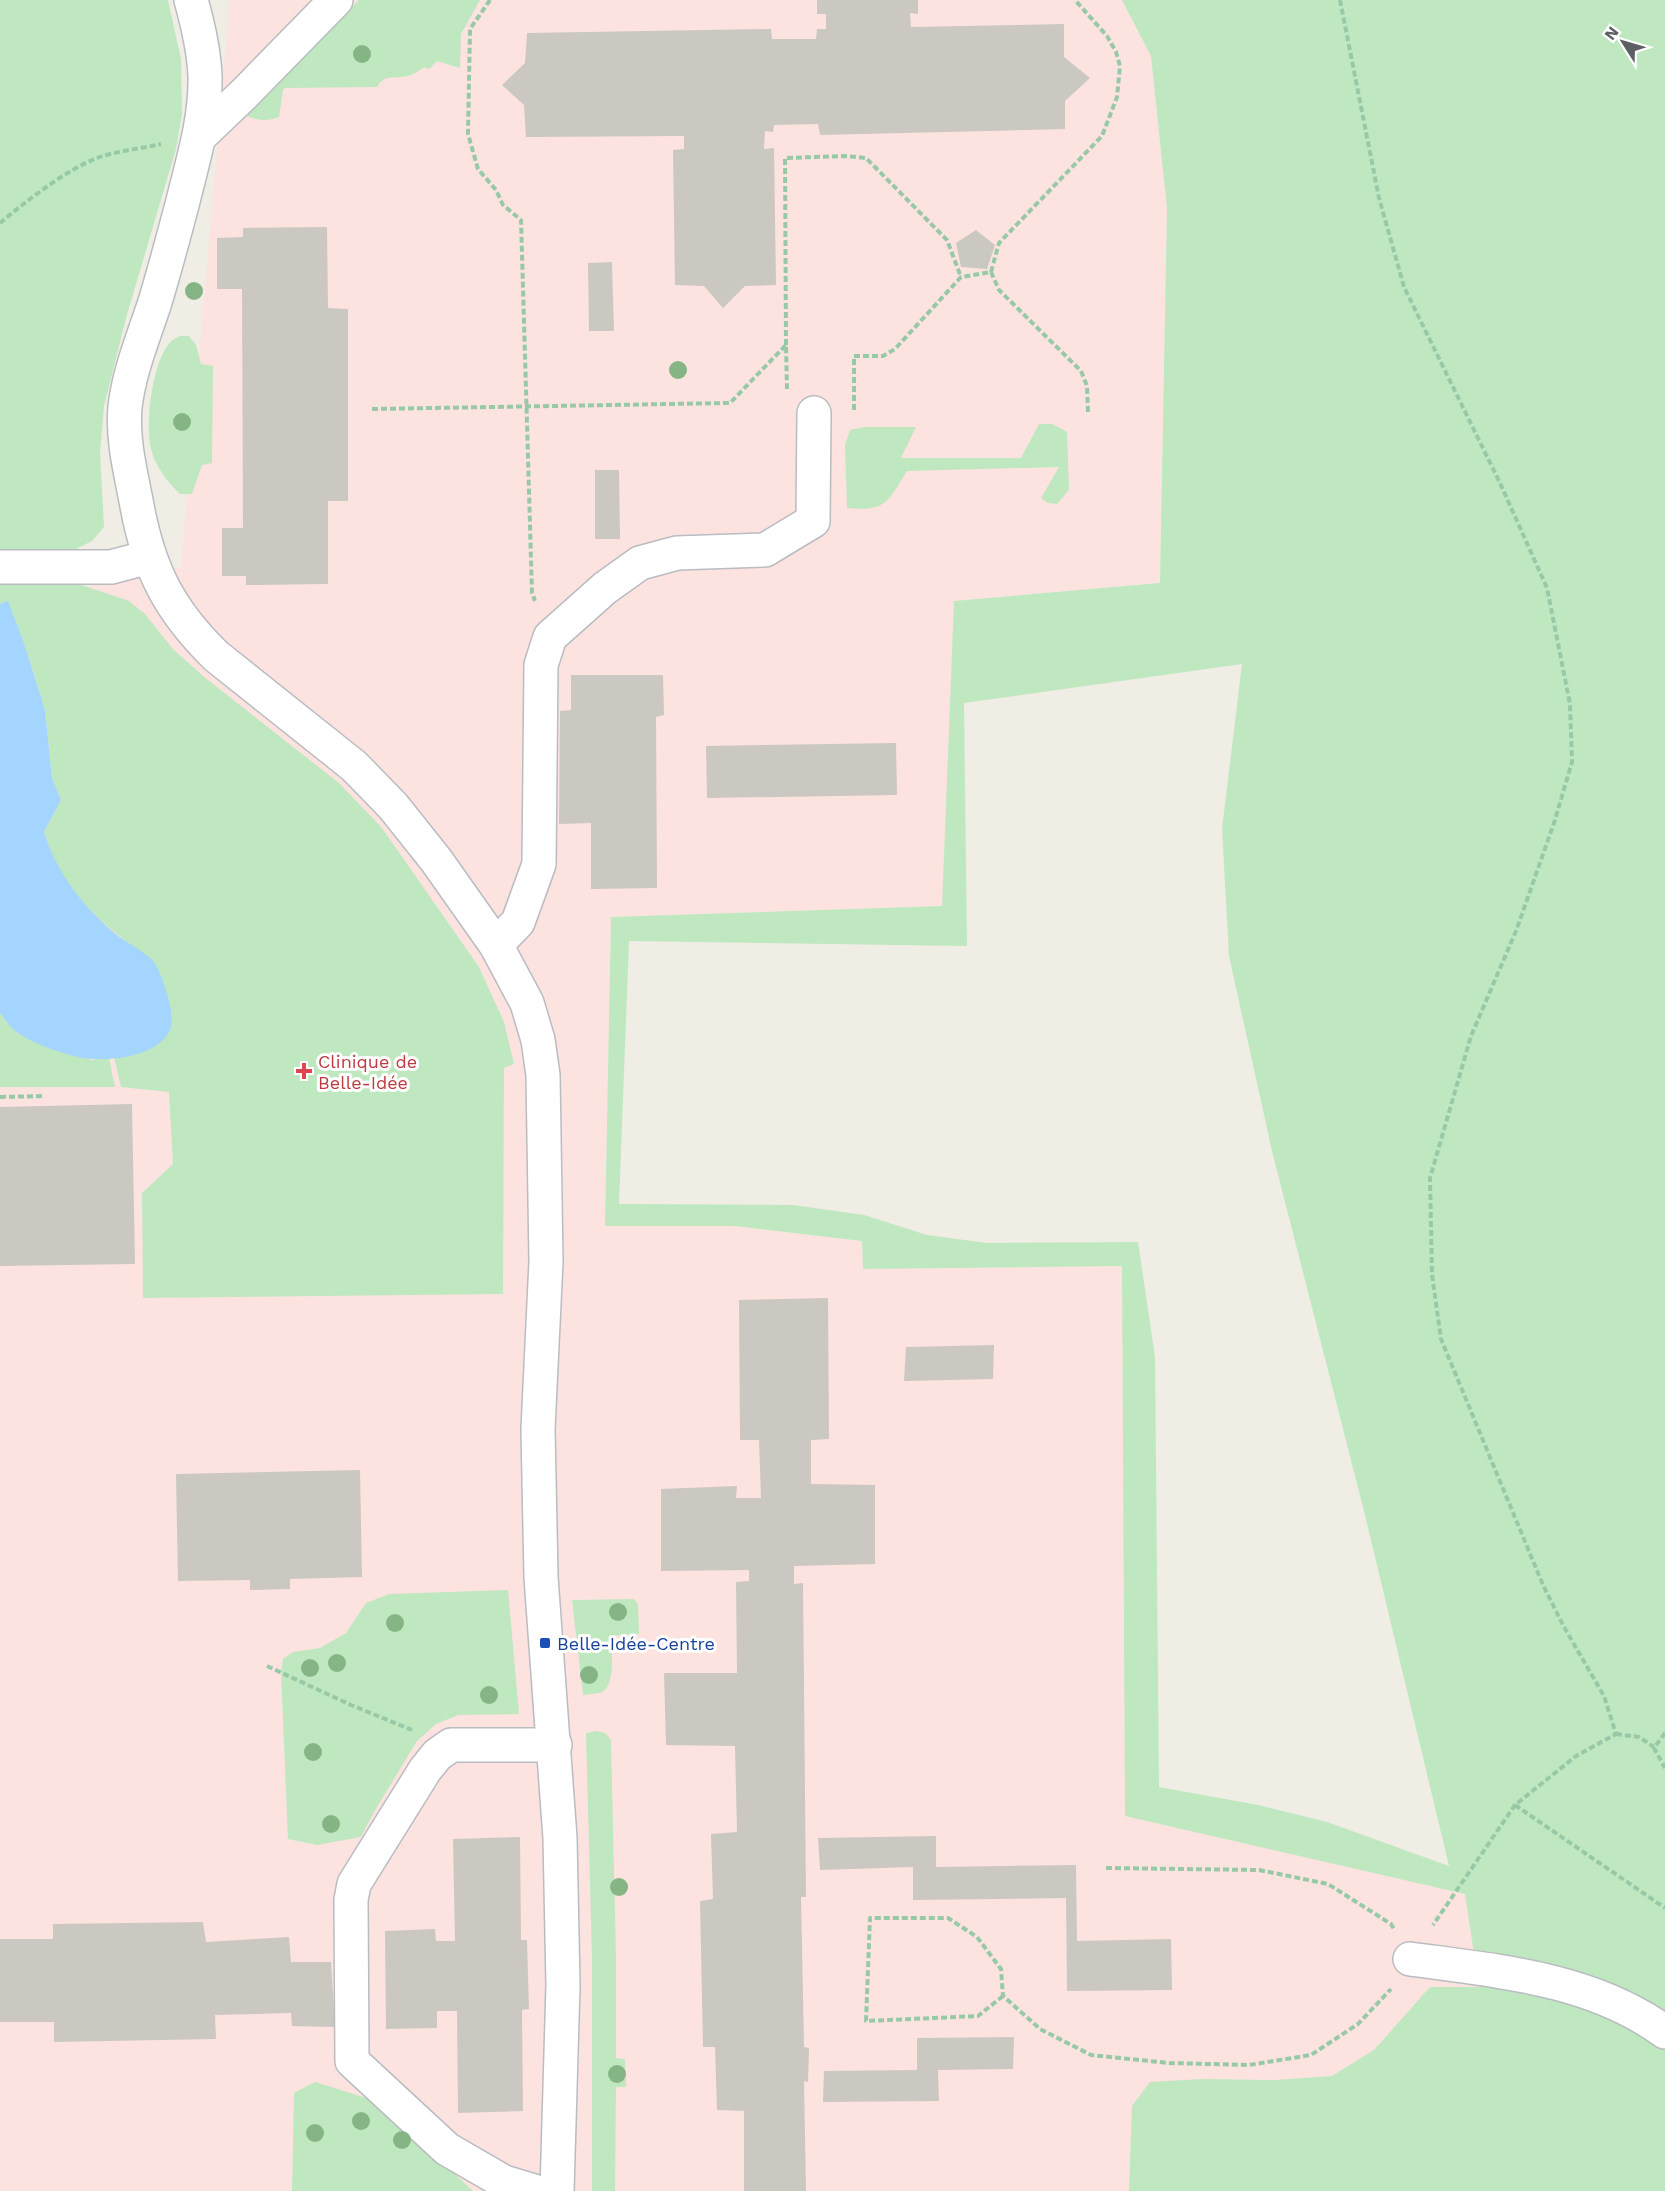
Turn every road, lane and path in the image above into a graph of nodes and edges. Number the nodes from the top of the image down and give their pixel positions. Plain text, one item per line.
1 (191, 0) edge
2 (336, 0) edge
3 (490, 0) edge
4 (1076, 0) edge
5 (1340, 0) edge
6 (200, 136) junction
7 (0, 223) edge
8 (991, 272) junction
9 (961, 277) junction
10 (786, 345) junction
11 (527, 406) junction
12 (372, 409) dead end
13 (854, 410) dead end
14 (1088, 412) dead end
15 (814, 413) joint
16 (149, 557) junction
17 (0, 567) edge
18 (550, 636) junction
19 (496, 945) junction
20 (44, 1096) dead end
21 (0, 1097) edge
22 (267, 1666) dead end
23 (1665, 1733) edge
24 (1616, 1734) junction
25 (555, 1745) junction
26 (452, 1746) junction
27 (1654, 1748) junction
28 (1665, 1768) edge
29 (1515, 1805) junction
30 (1106, 1869) dead end
31 (1665, 1908) edge
32 (1410, 1959) junction
33 (1003, 1996) junction
34 (1665, 2032) edge
35 (534, 2191) edge
36 (557, 2191) edge

1 - 6 street
2 - 6 street
3 - 11 path
4 - 8 path
5 - 24 path
6 - 7 path
6 - 16 street
8 - 9 path
8 - 14 path
9 - 10 path
9 - 13 path
10 - 11 path
10 - 15 path
11 - 12 path
11 - 18 path
15 - 18 street
16 - 17 street
16 - 19 street
18 - 19 street
19 - 25 street
20 - 21 path
22 - 26 path
23 - 27 path
24 - 27 path
24 - 29 path
25 - 26 street
25 - 36 street
26 - 35 street
27 - 28 path
29 - 31 path
29 - 32 path
30 - 32 path
32 - 33 path
32 - 34 street
33 - 33 path

